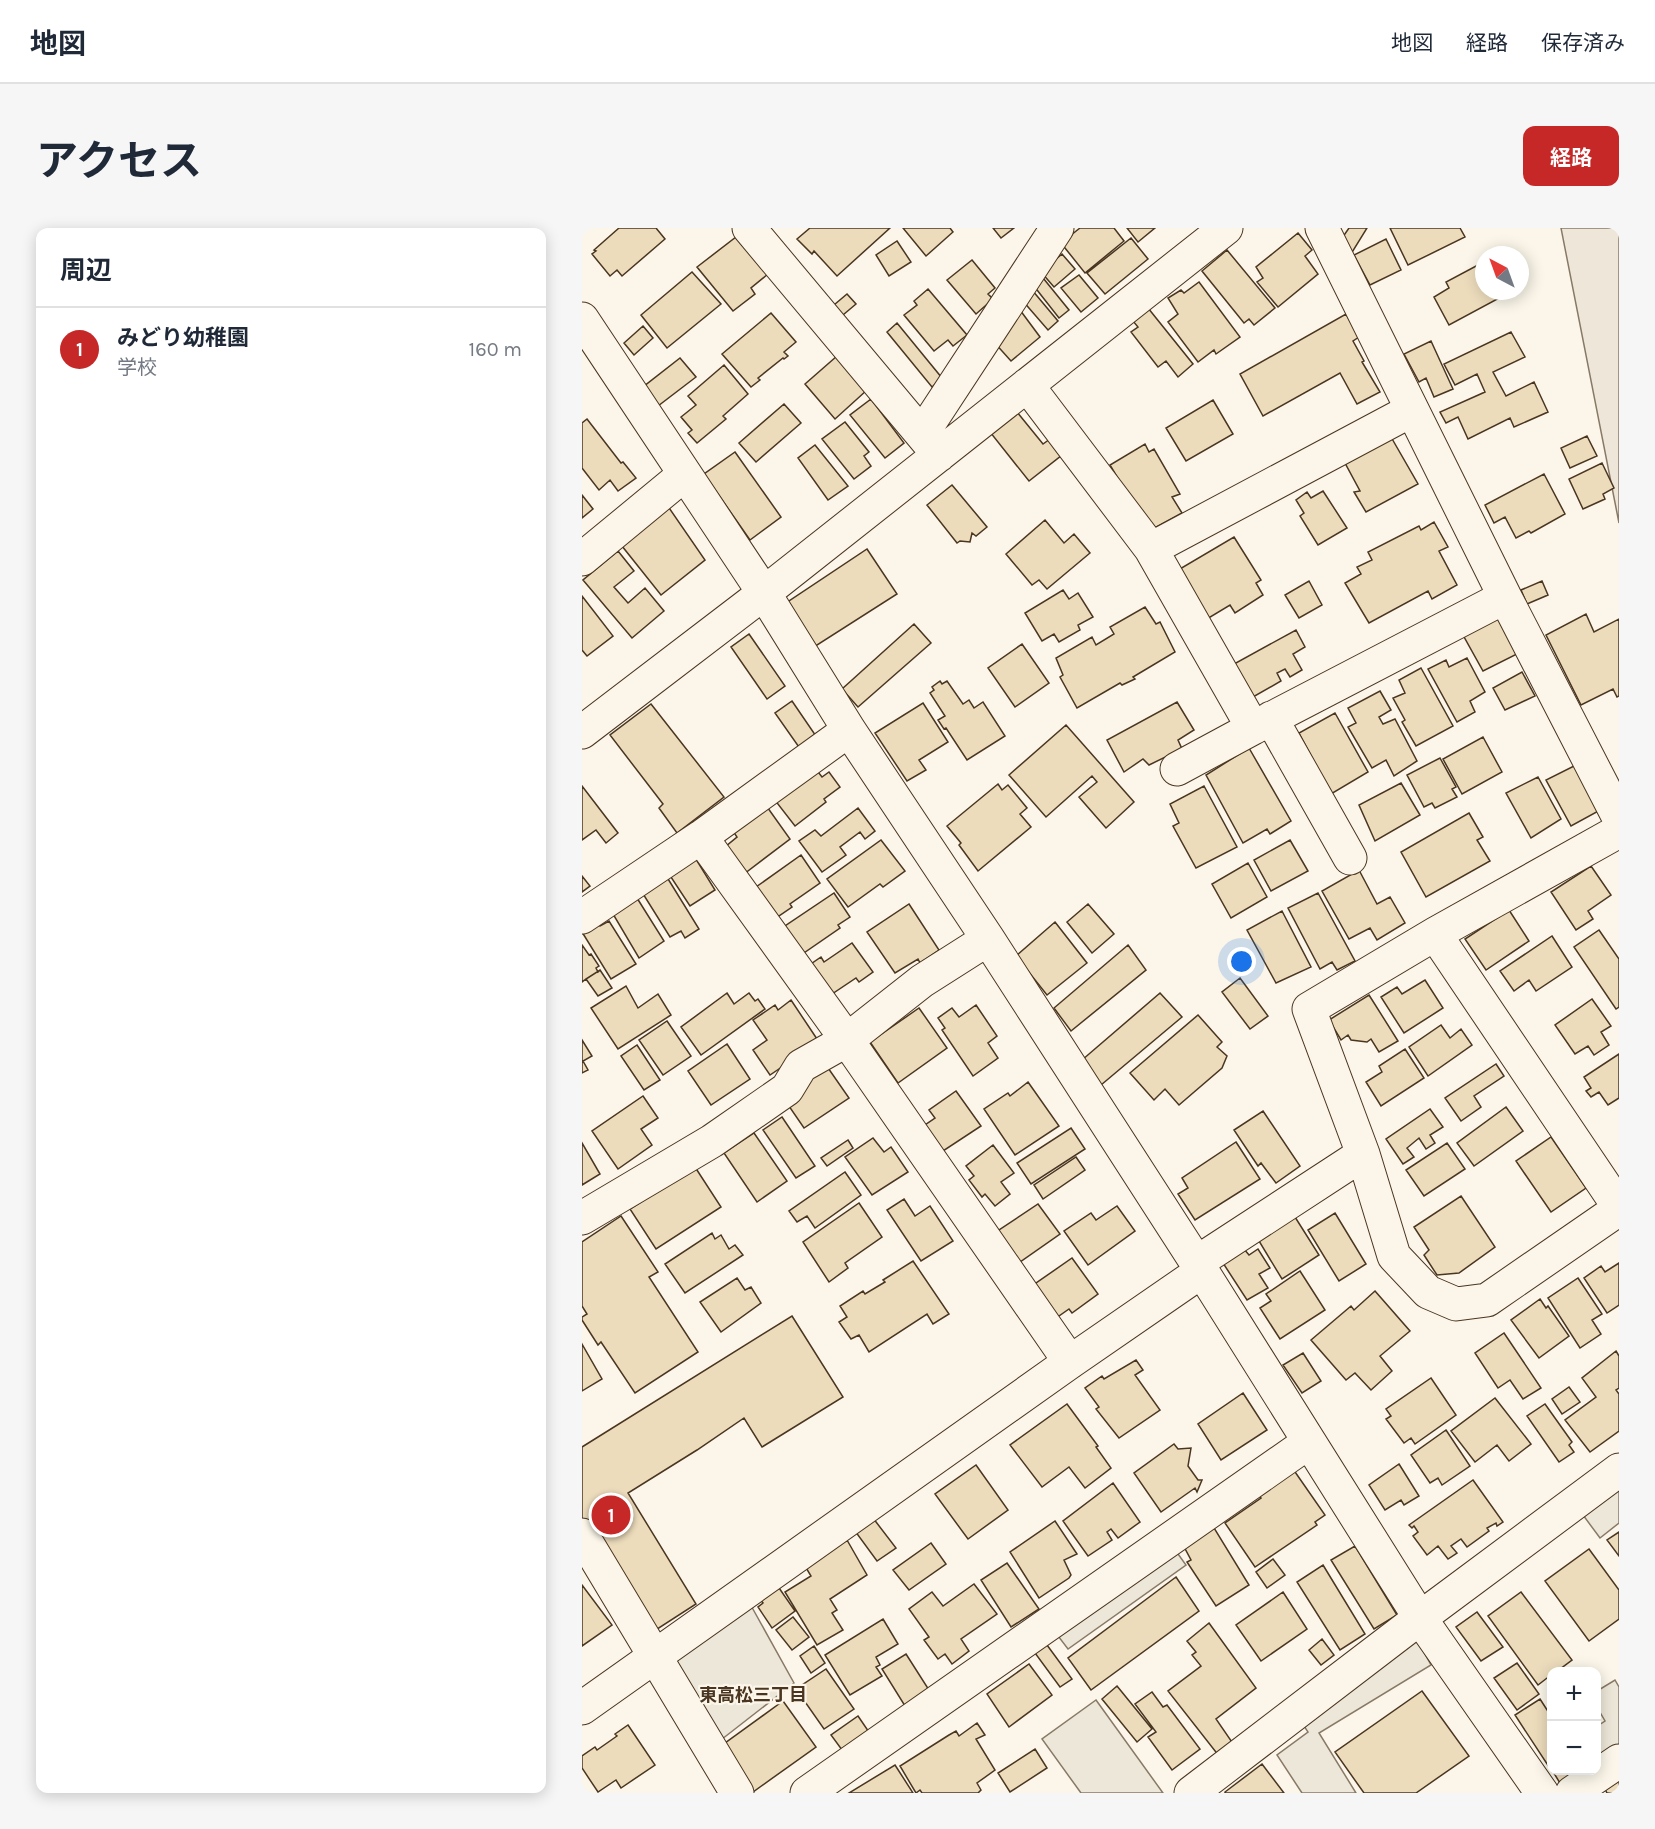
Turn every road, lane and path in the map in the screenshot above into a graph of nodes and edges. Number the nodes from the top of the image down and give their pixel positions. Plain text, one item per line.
1 (749, 228) edge
2 (1057, 228) edge
3 (1226, 228) edge
4 (1322, 228) edge
5 (582, 319) edge
6 (1027, 385) junction
7 (1412, 410) junction
8 (931, 445) junction
9 (685, 474) junction
10 (1151, 549) junction
11 (582, 559) edge
12 (764, 593) junction
13 (1505, 597) junction
14 (1262, 723) junction
15 (849, 730) junction
16 (582, 732) edge
17 (1177, 769) dead end
18 (1619, 818) edge
19 (1619, 831) edge
20 (701, 837) junction
21 (1350, 858) dead end
22 (582, 917) edge
23 (1435, 934) junction
24 (988, 939) junction
25 (847, 1040) junction
26 (1363, 1154) junction
27 (1619, 1208) edge
28 (582, 1218) edge
29 (1199, 1267) junction
30 (1070, 1362) junction
31 (1309, 1442) junction
32 (1619, 1470) edge
33 (582, 1535) edge
34 (1420, 1618) junction
35 (655, 1657) junction
36 (582, 1708) edge
37 (1619, 1761) edge
38 (737, 1793) edge
39 (807, 1793) edge
40 (1191, 1793) edge
41 (1542, 1793) edge
42 (1572, 1793) edge

1 - 8 street
2 - 8 street
3 - 6 street
4 - 7 street
5 - 9 street
6 - 8 street
6 - 10 street
7 - 10 street
7 - 13 street
8 - 12 street
9 - 11 street
9 - 12 street
10 - 14 street
12 - 15 street
12 - 16 street
13 - 14 street
13 - 18 street
14 - 17 street
14 - 21 street
15 - 20 street
15 - 24 street
19 - 23 street
20 - 22 street
20 - 25 street
23 - 26 street
23 - 27 street
24 - 25 street
24 - 29 street
25 - 28 street
25 - 30 street
26 - 27 street
26 - 29 street
29 - 30 street
29 - 31 street
30 - 35 street
31 - 34 street
31 - 39 street
32 - 34 street
33 - 35 street
34 - 40 street
34 - 41 street
35 - 36 street
35 - 38 street
37 - 42 street

